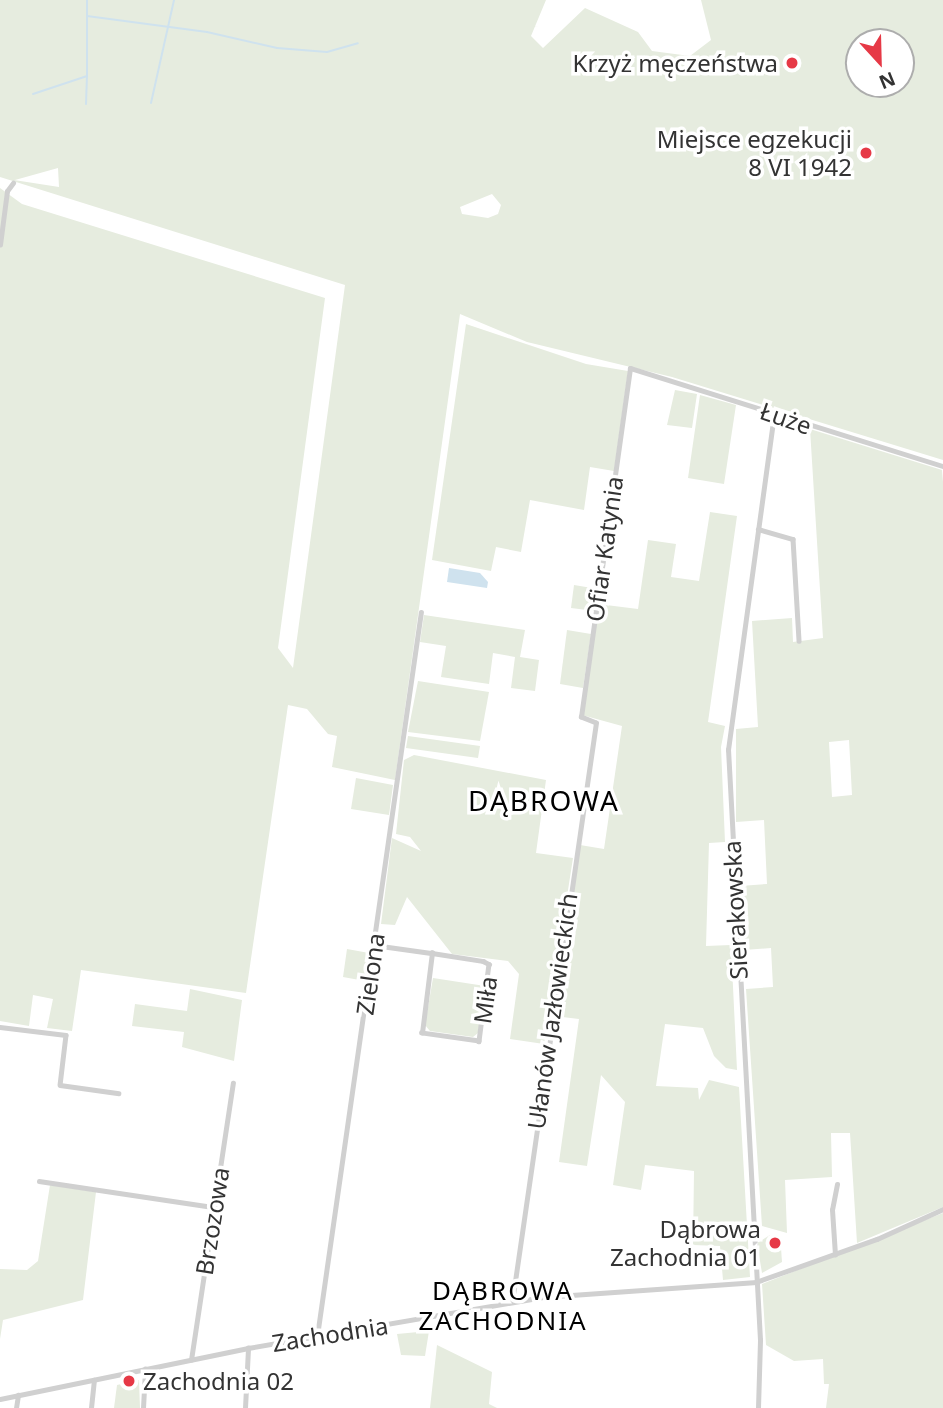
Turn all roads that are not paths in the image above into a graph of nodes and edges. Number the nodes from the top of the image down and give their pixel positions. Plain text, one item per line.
1 (13, 183) dead end
2 (0, 245) edge
3 (630, 368) joint
4 (774, 415) junction
5 (943, 466) edge
6 (758, 529) junction
7 (422, 612) dead end
8 (799, 641) dead end
9 (594, 721) joint
10 (374, 945) junction
11 (432, 953) junction
12 (0, 1027) edge
13 (233, 1083) dead end
14 (118, 1093) dead end
15 (39, 1181) dead end
16 (837, 1184) dead end
17 (214, 1207) junction
18 (943, 1209) edge
19 (835, 1255) junction
20 (756, 1282) junction
21 (512, 1302) junction
22 (317, 1336) junction
23 (248, 1348) junction
24 (191, 1360) junction
25 (145, 1369) junction
26 (94, 1380) junction
27 (18, 1395) junction
28 (0, 1399) edge
29 (16, 1408) edge
30 (91, 1408) edge
31 (143, 1408) edge
32 (245, 1408) edge
33 (758, 1408) edge

1 - 2 street
3 - 4 street, Łuże
3 - 9 street, Ofiar Katynia
4 - 5 street, Łuże
4 - 6 street, Sierakowska
6 - 8 street
6 - 20 street, Sierakowska
7 - 10 street, Zielona
9 - 21 street, Ułanów Jazłowieckich
10 - 11 street, Miła
10 - 22 street, Zielona
11 - 11 street, Miła
12 - 14 street
13 - 17 street, Brzozowa
15 - 17 street
16 - 19 street
17 - 24 street, Brzozowa
18 - 19 street, Zachodnia
19 - 20 street, Zachodnia
20 - 21 street, Zachodnia
20 - 33 street, Sierakowska
21 - 22 street, Zachodnia
22 - 23 street, Zachodnia
23 - 24 street, Zachodnia
23 - 32 street
24 - 25 street, Zachodnia
25 - 26 street, Zachodnia
25 - 31 street
26 - 27 street, Zachodnia
26 - 30 street
27 - 28 street, Zachodnia
27 - 29 street

